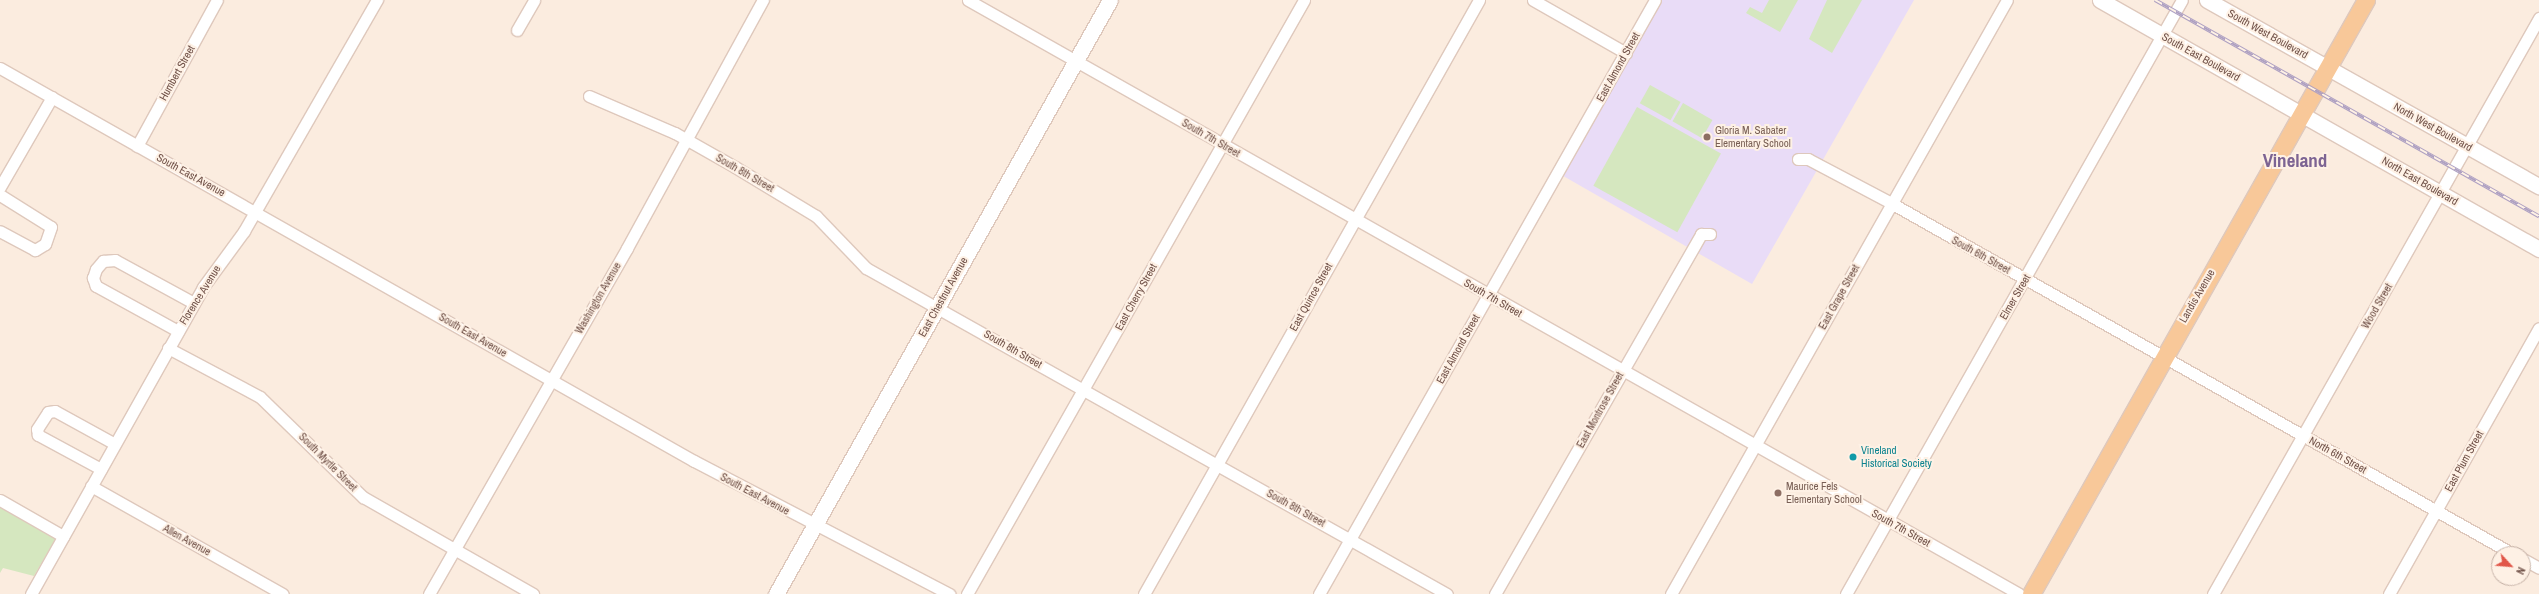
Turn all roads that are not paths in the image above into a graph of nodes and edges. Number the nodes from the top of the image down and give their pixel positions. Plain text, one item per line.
1 (217, 0) edge
2 (377, 0) edge
3 (534, 0) edge
4 (762, 0) edge
5 (968, 0) edge
6 (1110, 0) edge
7 (1304, 0) edge
8 (1480, 0) edge
9 (1533, 0) edge
10 (1656, 0) edge
11 (2007, 0) edge
12 (2100, 0) edge
13 (2182, 0) edge
14 (2207, 0) edge
15 (2366, 0) edge
16 (2539, 18) edge
17 (517, 30) dead end
18 (2162, 35) junction
19 (1626, 53) junction
20 (1076, 60) junction
21 (0, 68) edge
22 (2328, 68) junction
23 (589, 96) dead end
24 (52, 97) junction
25 (2302, 114) junction
26 (684, 138) junction
27 (1222, 144) junction
28 (137, 146) junction
29 (2467, 146) junction
30 (1798, 159) dead end
31 (2539, 186) edge
32 (0, 187) edge
33 (2441, 193) junction
34 (0, 194) edge
35 (1892, 203) junction
36 (255, 212) junction
37 (1355, 219) junction
38 (0, 231) edge
39 (1710, 234) dead end
40 (2539, 248) edge
41 (2025, 279) junction
42 (1489, 295) junction
43 (194, 303) junction
44 (937, 306) junction
45 (2539, 328) edge
46 (178, 331) junction
47 (168, 348) junction
48 (2163, 356) junction
49 (1622, 370) junction
50 (551, 381) junction
51 (1083, 390) junction
52 (2303, 435) junction
53 (115, 444) junction
54 (1756, 445) junction
55 (1217, 464) junction
56 (101, 469) junction
57 (92, 486) junction
58 (0, 500) edge
59 (2436, 510) junction
60 (1888, 520) junction
61 (814, 524) junction
62 (64, 536) junction
63 (1350, 539) junction
64 (2499, 546) edge
65 (454, 549) junction
66 (31, 594) edge
67 (283, 594) edge
68 (429, 594) edge
69 (533, 594) edge
70 (776, 594) edge
71 (950, 594) edge
72 (968, 594) edge
73 (1144, 594) edge
74 (1319, 594) edge
75 (1447, 594) edge
76 (1495, 594) edge
77 (1671, 594) edge
78 (1846, 594) edge
79 (2019, 594) edge
80 (2031, 594) edge
81 (2213, 594) edge
82 (2389, 594) edge

1 - 28 street, Humbert Street
2 - 36 street, Florence Avenue
3 - 17 street
4 - 26 street, Washington Avenue
5 - 20 street, South 7th Street
6 - 20 main road, East Chestnut Avenue
7 - 27 street, East Cherry Street
8 - 37 street, East Quince Street
9 - 19 street
10 - 19 street, East Almond Street
11 - 35 street, East Grape Street
12 - 18 main road, South East Boulevard
13 - 18 street, Elmer Street
14 - 22 main road, South West Boulevard
15 - 22 main road, Landis Avenue
16 - 29 street, Wood Street
18 - 25 main road, South East Boulevard
18 - 41 street, Elmer Street
19 - 42 street, East Almond Street
20 - 27 street, South 7th Street
20 - 44 main road, East Chestnut Avenue
21 - 24 street, South East Avenue
22 - 25 main road, Landis Avenue
22 - 29 main road, North West Boulevard
23 - 26 street, South 8th Street
24 - 28 street, South East Avenue
24 - 32 street
25 - 33 main road, North East Boulevard
25 - 48 main road, Landis Avenue
26 - 44 street, South 8th Street
26 - 50 street, Washington Avenue
27 - 37 street, South 7th Street
27 - 51 street, East Cherry Street
28 - 36 street, South East Avenue
29 - 31 main road, North West Boulevard
29 - 33 street, Wood Street
30 - 35 street, South 6th Street
33 - 40 main road, North East Boulevard
33 - 52 street, Wood Street
34 - 38 street
35 - 41 street, South 6th Street
35 - 54 street, East Grape Street
36 - 43 street, Florence Avenue
36 - 50 street, South East Avenue
37 - 42 street, South 7th Street
37 - 55 street, East Quince Street
39 - 49 street, East Montrose Street
41 - 48 street, South 6th Street
41 - 60 street, Elmer Street
42 - 49 street, South 7th Street
42 - 63 street, East Almond Street
43 - 46 street, Florence Avenue
43 - 46 street
44 - 51 street, South 8th Street
44 - 61 main road, East Chestnut Avenue
45 - 59 street, East Plum Street
46 - 47 street, Florence Avenue
47 - 53 street, Florence Avenue
47 - 65 street, South Myrtle Street
48 - 52 street, North 6th Street
48 - 80 main road, Landis Avenue
49 - 54 street, South 7th Street
49 - 76 street, East Montrose Street
50 - 61 street, South East Avenue
50 - 65 street, Washington Avenue
51 - 55 street, South 8th Street
51 - 72 street, East Cherry Street
52 - 59 street, North 6th Street
52 - 81 street, Wood Street
53 - 56 street, Florence Avenue
53 - 56 street
54 - 60 street, South 7th Street
54 - 77 street, East Grape Street
55 - 63 street, South 8th Street
55 - 73 street, East Quince Street
56 - 57 street, Florence Avenue
57 - 62 street, Florence Avenue
57 - 67 street, Allen Avenue
58 - 62 street
59 - 64 street, North 6th Street
59 - 82 street, East Plum Street
60 - 78 street, Elmer Street
60 - 79 street, South 7th Street
61 - 70 main road, East Chestnut Avenue
61 - 71 street, South East Avenue
62 - 66 street, Florence Avenue
63 - 74 street, East Almond Street
63 - 75 street, South 8th Street
65 - 68 street, Washington Avenue
65 - 69 street, South Myrtle Street

